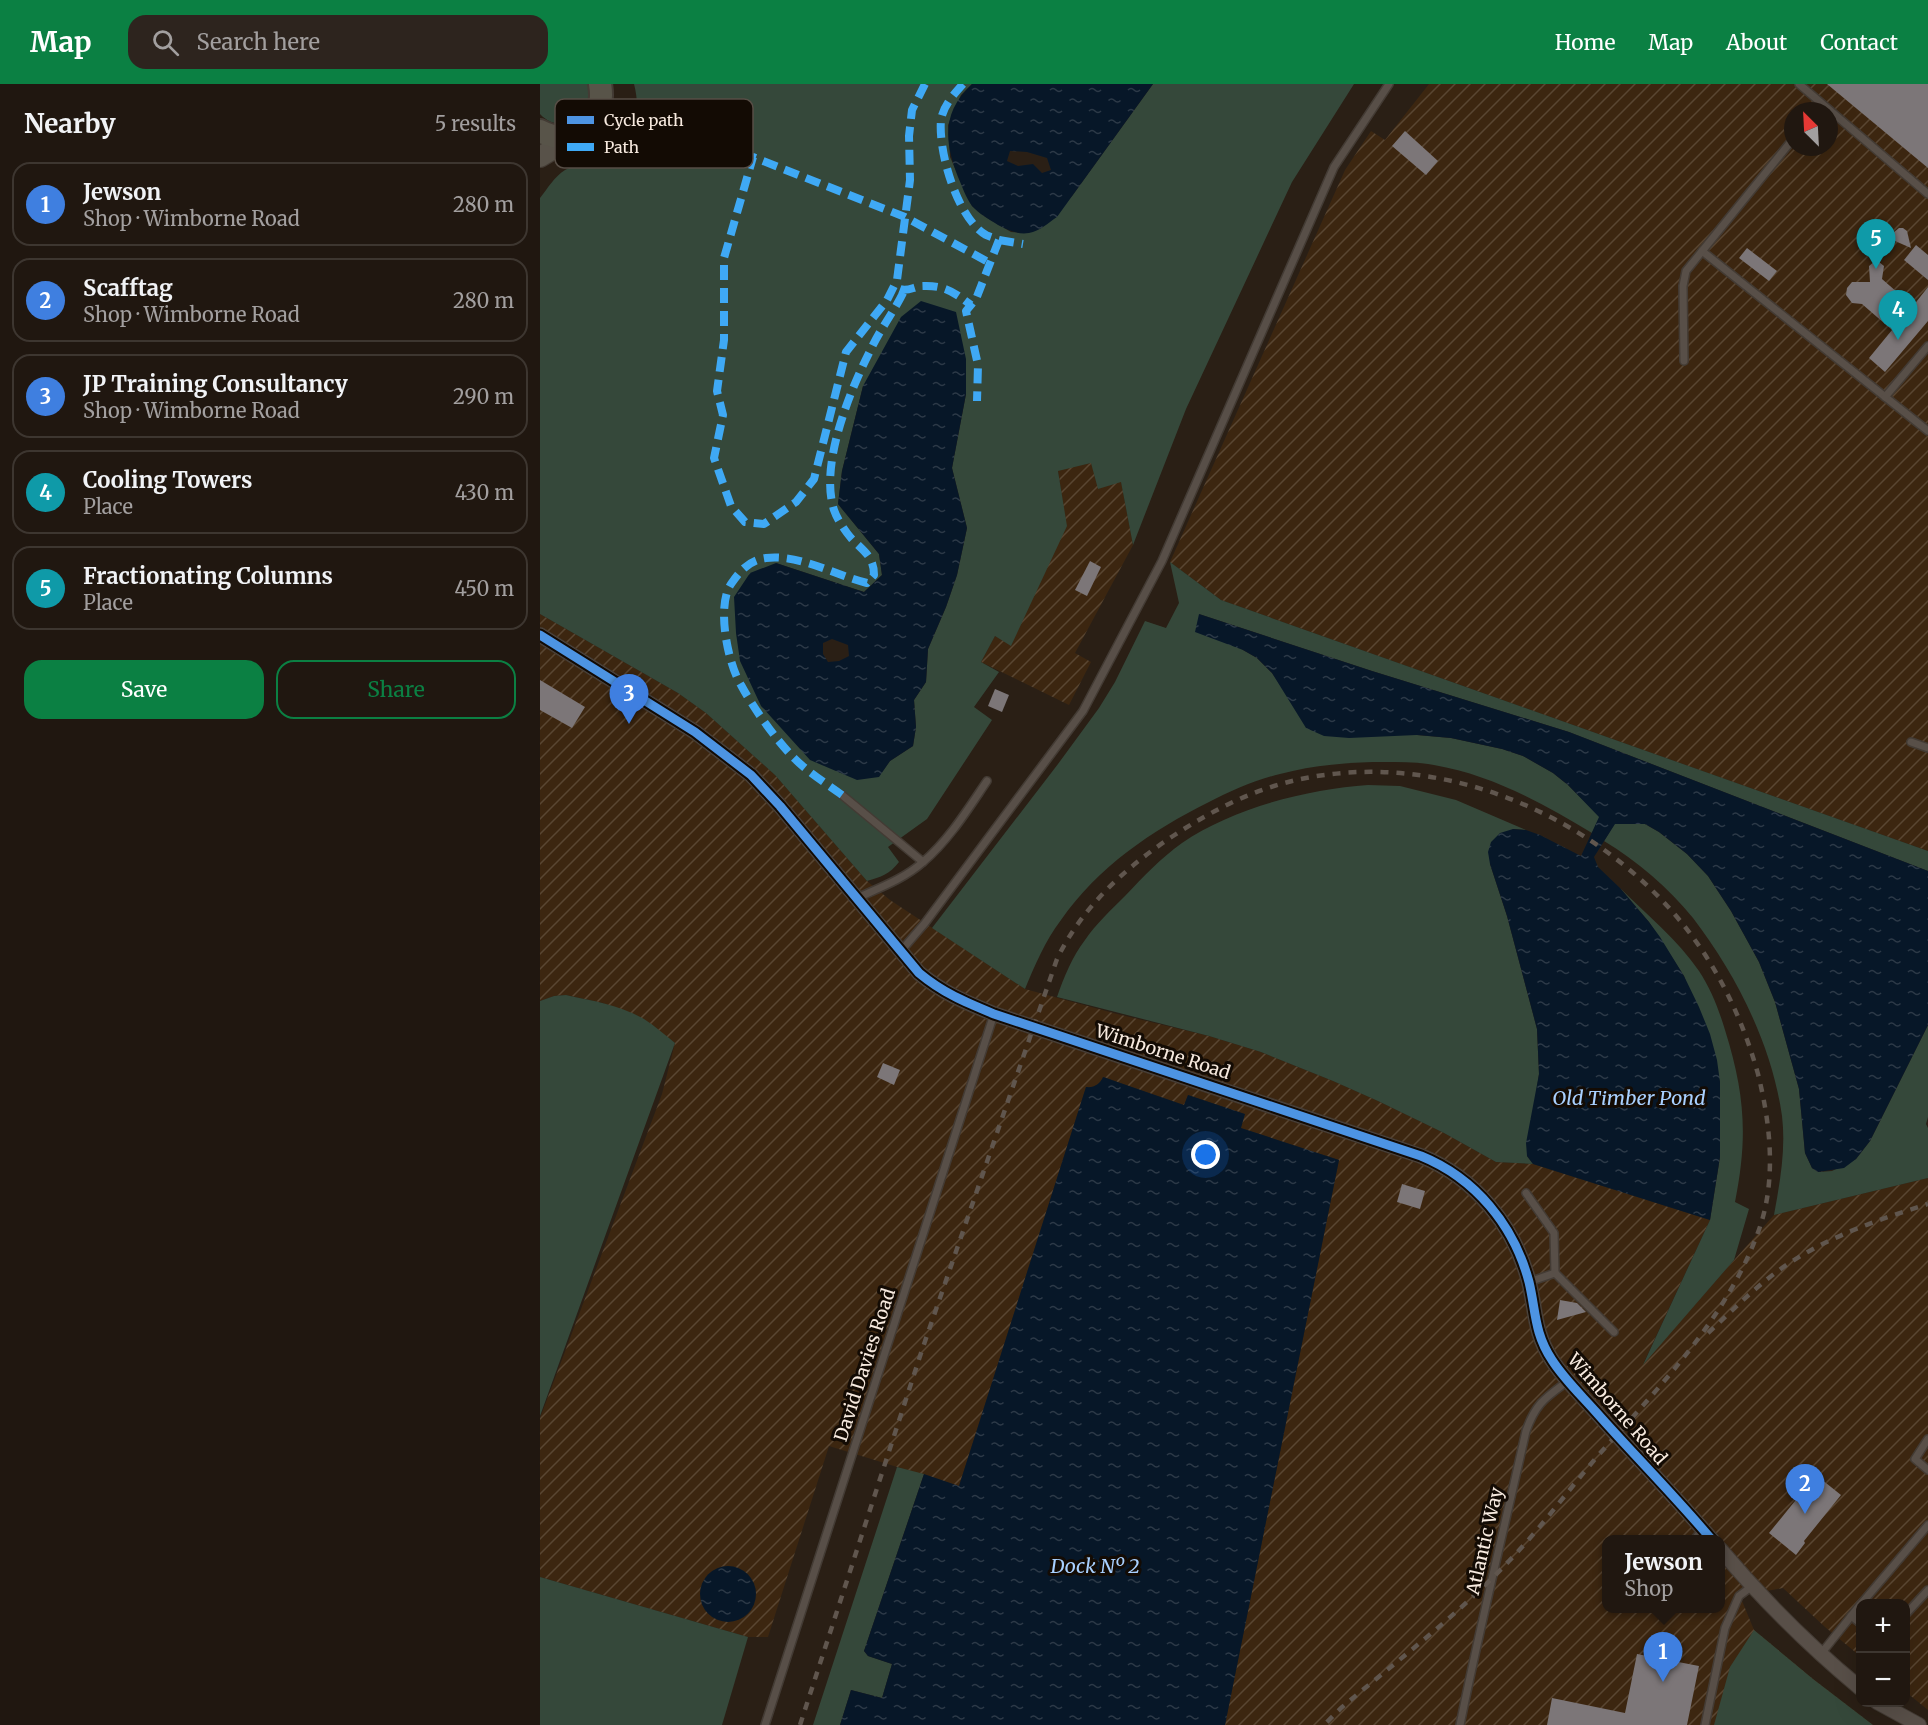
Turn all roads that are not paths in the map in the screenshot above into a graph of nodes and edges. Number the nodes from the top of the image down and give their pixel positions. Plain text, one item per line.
1 (600, 84) edge
2 (1389, 84) edge
3 (1799, 84) edge
4 (601, 99) edge
5 (1820, 102) edge
6 (1838, 118) edge
7 (540, 131) edge
8 (555, 137) edge
9 (555, 148) edge
10 (1784, 151) edge
11 (540, 157) edge
12 (1928, 194) edge
13 (1702, 251) junction
14 (1928, 346) edge
15 (1684, 361) dead end
16 (1885, 397) junction
17 (1928, 431) edge
18 (540, 635) edge
19 (1911, 742) dead end
20 (1928, 748) edge
21 (987, 781) dead end
22 (842, 795) dead end
23 (923, 862) junction
24 (857, 898) junction
25 (901, 951) junction
26 (994, 1014) junction
27 (1526, 1193) dead end
28 (1555, 1272) junction
29 (1529, 1282) junction
30 (1614, 1332) dead end
31 (1568, 1381) junction
32 (1928, 1439) edge
33 (1928, 1470) edge
34 (1928, 1525) edge
35 (1702, 1535) edge
36 (1725, 1555) edge
37 (1751, 1587) junction
38 (1928, 1590) edge
39 (1865, 1599) edge
40 (1910, 1609) edge
41 (1856, 1610) edge
42 (1851, 1616) junction
43 (1856, 1620) edge
44 (1820, 1655) junction
45 (1856, 1685) edge
46 (1886, 1707) edge
47 (765, 1725) edge
48 (1460, 1725) edge
49 (1706, 1725) edge
50 (1919, 1725) edge

1 - 4 main road
2 - 25 lane
3 - 5 lane
6 - 12 lane
7 - 8 main road
9 - 11 street
10 - 13 lane
13 - 15 lane
13 - 16 lane
14 - 16 lane
16 - 17 lane
18 - 24 street, Wimborne Road
19 - 20 lane
21 - 23 lane
22 - 23 lane
23 - 24 lane
24 - 25 street, Wimborne Road
25 - 26 street, Wimborne Road
26 - 29 street, Wimborne Road
26 - 47 lane, David Davies Road
27 - 28 lane
28 - 29 lane
28 - 30 lane
29 - 31 street, Wimborne Road
31 - 35 street, Wimborne Road
31 - 48 lane, Atlantic Way
32 - 33 lane
34 - 39 lane
36 - 37 street
37 - 44 street
37 - 49 lane
38 - 40 lane
41 - 42 lane
42 - 43 lane
42 - 44 lane
44 - 45 street
46 - 50 street

